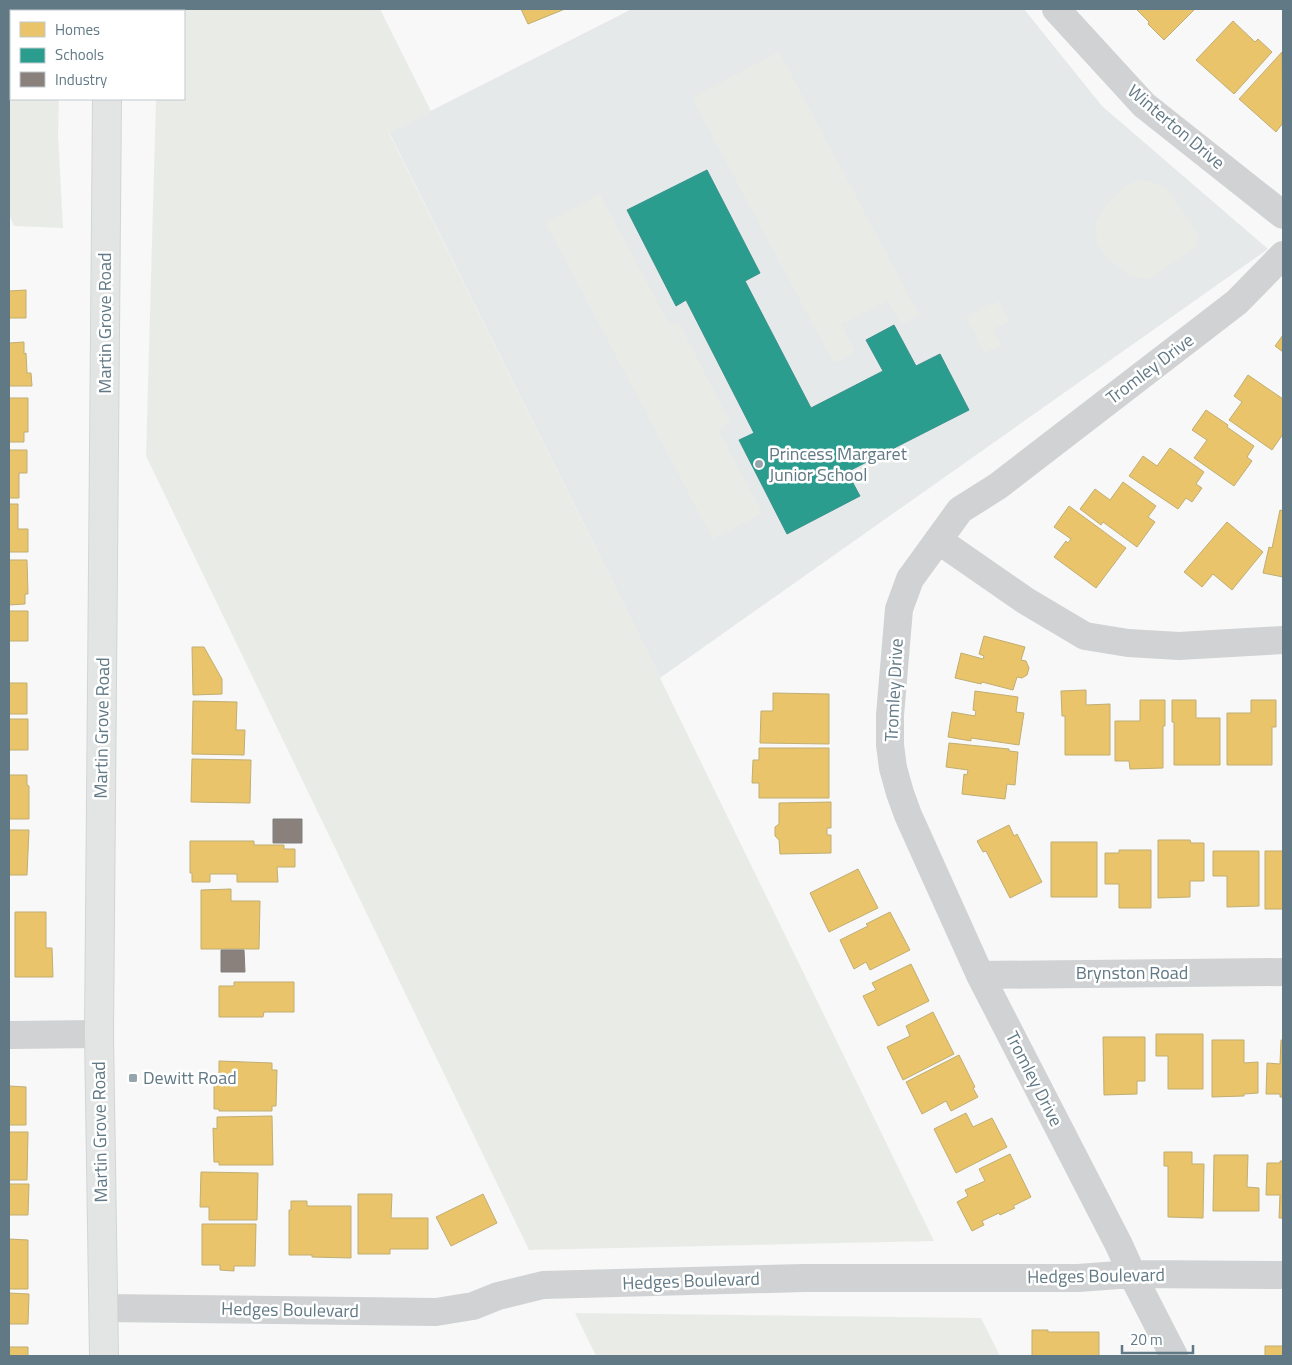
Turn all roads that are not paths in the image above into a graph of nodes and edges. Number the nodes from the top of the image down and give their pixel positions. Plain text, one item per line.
1 (1056, 9) edge
2 (107, 100) edge
3 (1283, 215) edge
4 (1283, 255) edge
5 (938, 540) junction
6 (1283, 640) edge
7 (1283, 972) edge
8 (980, 975) junction
9 (99, 1034) junction
10 (9, 1035) edge
11 (1132, 1274) junction
12 (1283, 1275) edge
13 (103, 1308) junction
14 (104, 1356) edge
15 (1174, 1356) edge

1 - 3 street, Winterton Drive
2 - 9 main road, Martin Grove Road
4 - 5 street, Tromley Drive
5 - 6 street
5 - 8 street, Tromley Drive
7 - 8 street, Brynston Road
8 - 11 street, Tromley Drive
9 - 10 street
9 - 13 main road, Martin Grove Road
11 - 12 street, Hedges Boulevard
11 - 13 street, Hedges Boulevard
11 - 15 street, Tromley Drive
13 - 14 main road, Martin Grove Road

